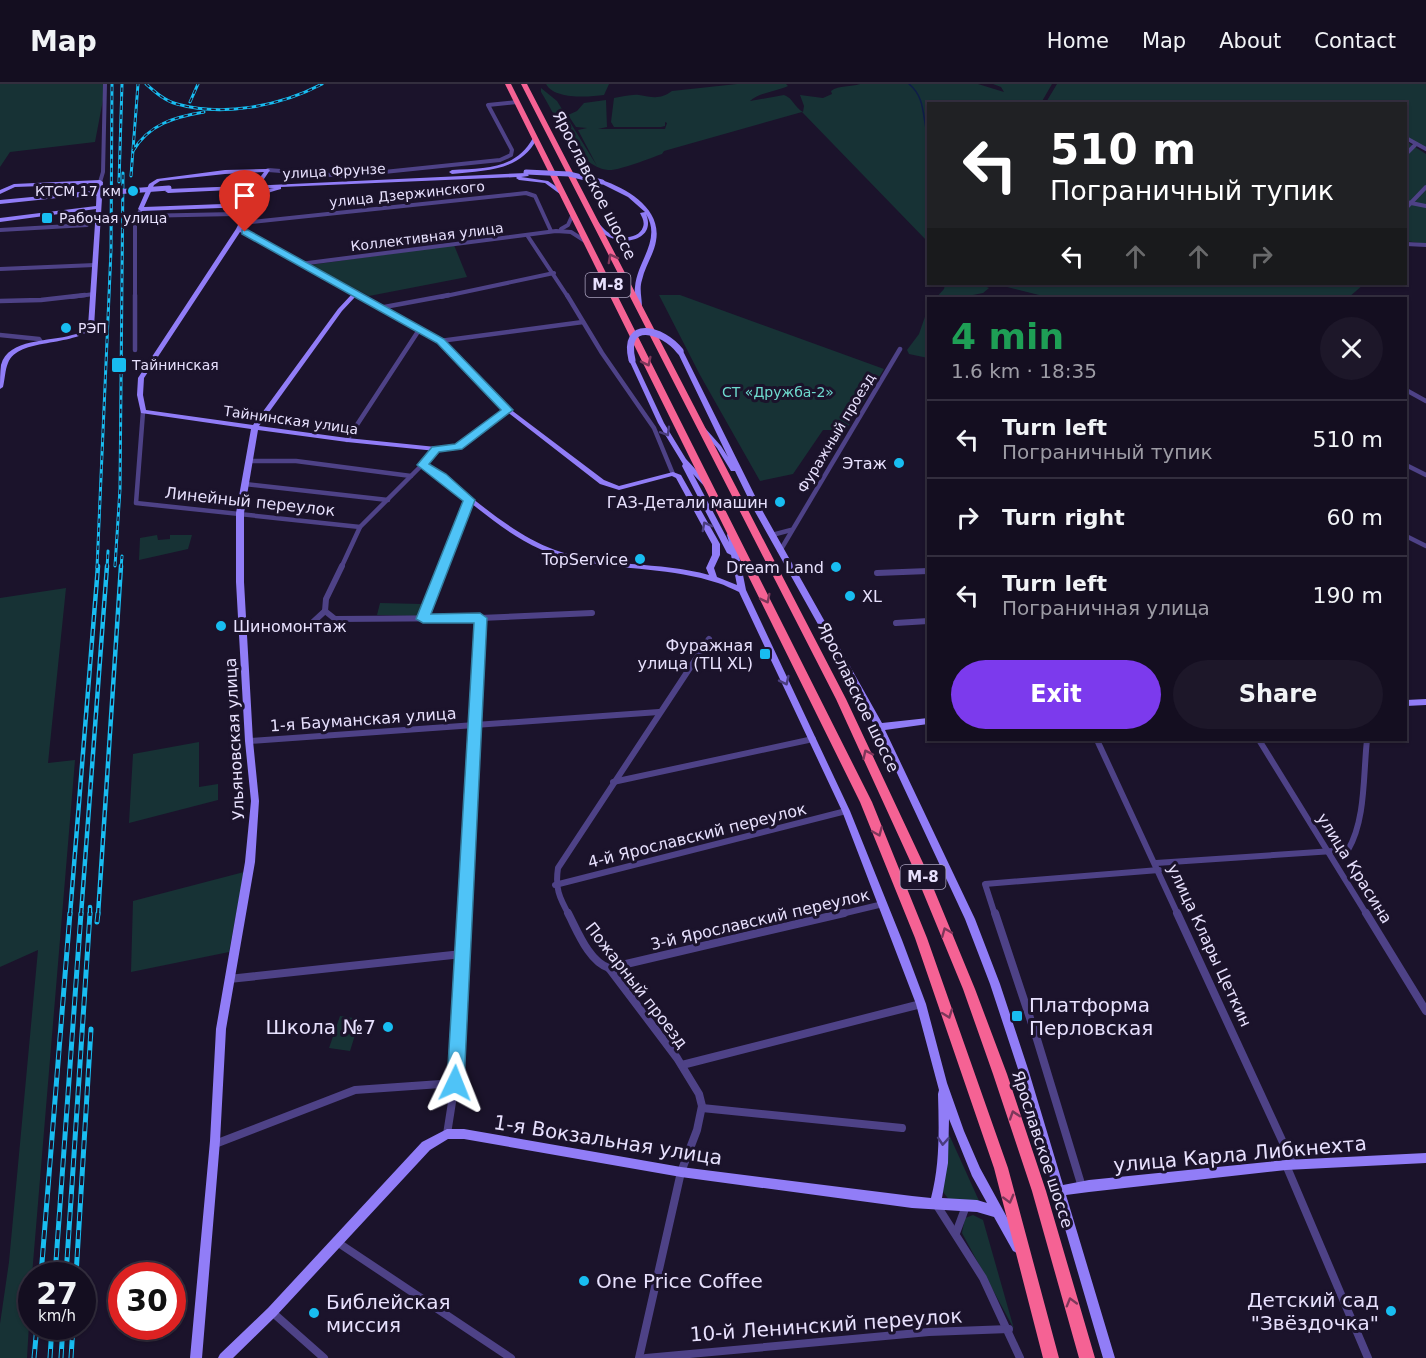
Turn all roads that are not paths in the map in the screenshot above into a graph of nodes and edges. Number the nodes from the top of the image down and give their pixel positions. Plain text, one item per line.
1 (105, 84) edge
2 (508, 84) edge
3 (524, 84) edge
4 (517, 102) junction
5 (535, 139) junction
6 (1407, 139) edge
7 (1416, 144) junction
8 (1426, 149) edge
9 (1407, 153) edge
10 (268, 170) junction
11 (265, 177) junction
12 (100, 182) junction
13 (601, 183) junction
14 (345, 184) junction
15 (281, 187) junction
16 (1426, 187) edge
17 (234, 188) junction
18 (562, 193) junction
19 (0, 194) edge
20 (18, 201) junction
21 (1407, 202) edge
22 (251, 203) junction
23 (1411, 203) junction
24 (0, 204) edge
25 (1426, 206) edge
26 (98, 207) junction
27 (1407, 207) edge
28 (141, 209) junction
29 (235, 214) dead end
30 (573, 214) junction
31 (591, 217) junction
32 (137, 218) junction
33 (1, 220) edge
34 (87, 225) dead end
35 (241, 226) junction
36 (0, 230) edge
37 (554, 231) junction
38 (527, 235) junction
39 (586, 241) junction
40 (1407, 244) edge
41 (1426, 245) edge
42 (300, 264) junction
43 (96, 265) junction
44 (0, 269) edge
45 (554, 273) junction
46 (94, 294) junction
47 (354, 295) junction
48 (0, 301) edge
49 (379, 308) junction
50 (642, 315) junction
51 (583, 322) junction
52 (419, 330) junction
53 (0, 335) edge
54 (440, 341) junction
55 (41, 342) junction
56 (900, 349) dead end
57 (135, 350) dead end
58 (4, 358) edge
59 (0, 387) edge
60 (1407, 391) edge
61 (1426, 401) edge
62 (508, 410) junction
63 (143, 412) junction
64 (697, 421) junction
65 (255, 427) junction
66 (347, 440) junction
67 (436, 449) junction
68 (682, 460) junction
69 (249, 461) junction
70 (424, 464) junction
71 (1407, 466) edge
72 (673, 474) junction
73 (1426, 475) edge
74 (411, 476) junction
75 (245, 484) junction
76 (708, 486) junction
77 (388, 500) junction
78 (470, 500) junction
79 (758, 510) junction
80 (240, 513) junction
81 (360, 526) junction
82 (730, 529) junction
83 (791, 530) junction
84 (772, 535) junction
85 (1407, 536) edge
86 (1426, 546) edge
87 (780, 550) junction
88 (735, 563) junction
89 (927, 572) edge
90 (877, 573) dead end
91 (713, 576) junction
92 (742, 590) junction
93 (325, 611) junction
94 (592, 613) dead end
95 (480, 618) junction
96 (423, 619) junction
97 (927, 621) edge
98 (896, 623) dead end
99 (244, 632) junction
100 (709, 639) dead end
101 (1426, 702) edge
102 (1407, 703) edge
103 (659, 712) junction
104 (927, 721) edge
105 (473, 724) junction
106 (880, 727) junction
107 (813, 739) junction
108 (249, 741) junction
109 (1097, 741) edge
110 (1260, 741) edge
111 (1367, 741) edge
112 (612, 783) junction
113 (846, 811) junction
114 (1330, 853) junction
115 (1158, 867) junction
116 (555, 885) junction
117 (883, 904) junction
118 (462, 954) junction
119 (609, 968) junction
120 (229, 979) junction
121 (921, 1004) junction
122 (1426, 1011) edge
123 (682, 1065) junction
124 (455, 1083) junction
125 (942, 1083) junction
126 (702, 1108) junction
127 (902, 1128) dead end
128 (447, 1134) junction
129 (214, 1144) junction
130 (1426, 1158) edge
131 (1289, 1165) junction
132 (681, 1172) junction
133 (1082, 1187) junction
134 (1059, 1191) junction
135 (935, 1204) junction
136 (966, 1206) junction
137 (997, 1212) junction
138 (956, 1233) junction
139 (336, 1242) junction
140 (1028, 1266) junction
141 (272, 1312) junction
142 (1009, 1329) junction
143 (196, 1358) edge
144 (224, 1358) edge
145 (324, 1358) edge
146 (511, 1358) edge
147 (639, 1358) edge
148 (646, 1358) edge
149 (1020, 1358) edge
150 (1051, 1358) edge
151 (1086, 1358) edge
152 (1109, 1358) edge
153 (1368, 1358) edge

1 - 12 street
2 - 4 highway, Ярославское шоссе / М-8
3 - 31 highway, Ярославское шоссе / М-8
4 - 5 highway, Ярославское шоссе / М-8
4 - 10 street
5 - 14 street
5 - 18 highway, Ярославское шоссе / М-8
6 - 7 street
7 - 8 street
7 - 9 street
10 - 11 street
10 - 28 street
11 - 15 street
11 - 17 street
12 - 19 street
12 - 26 street
13 - 14 street, улица Фрунзе, bridge
13 - 31 street
13 - 50 street
14 - 15 street, улица Фрунзе
14 - 18 street
15 - 17 street, улица Фрунзе
15 - 22 street
16 - 23 street
17 - 20 street, улица Фрунзе, bridge
17 - 22 street
18 - 30 highway, Ярославское шоссе / М-8
19 - 20 street
20 - 24 street
21 - 23 street
22 - 28 street
22 - 35 street
23 - 25 street
23 - 27 street
26 - 33 street
26 - 43 street
28 - 32 street
29 - 32 street
30 - 37 street
30 - 39 highway, Ярославское шоссе / М-8
50 -> 31 highway, Ярославское шоссе / М-8
32 - 57 street
34 - 36 street
35 - 37 street, улица Дзержинского
35 - 42 street
35 - 63 street
37 - 38 street, Коллективная улица
37 - 39 street, Коллективная улица
38 - 42 street, Коллективная улица
38 - 45 street
39 -> 76 highway, Ярославское шоссе / М-8
40 - 41 street
42 - 47 street
43 - 44 street
43 - 46 street
45 - 49 street
45 - 51 street
46 - 48 street
46 - 55 street
47 - 49 street
47 - 65 street, Ульяновская улица
49 - 52 street
50 - 64 highway, Ярославское шоссе / М-8
51 - 54 street
51 - 72 street
52 - 54 street
52 - 66 street
53 - 55 street
54 - 62 street
55 - 58 street
56 - 83 street, Фуражный проезд
58 - 59 street
60 - 61 street
62 - 67 street
62 - 72 street
63 - 65 street, Тайнинская улица
63 - 80 street, Линейный переулок
64 - 79 street
151 -> 64 highway, Ярославское шоссе / М-8
65 - 66 street, Тайнинская улица
65 - 69 street, Ульяновская улица
66 - 67 street, Тайнинская улица
67 - 70 street
68 - 76 street
79 -> 68 street, bridge
68 - 88 street
69 - 74 street
69 - 75 street, Ульяновская улица
70 - 74 street
70 - 78 street
71 - 73 street
91 -> 72 street
74 - 77 street
75 - 77 street
75 - 80 street, Ульяновская улица
76 - 82 highway, Ярославское шоссе / М-8
77 - 81 street
78 - 91 street
78 - 96 street
79 - 84 street
80 - 81 street, Линейный переулок
80 - 99 street, Ульяновская улица
81 - 93 street
82 - 88 street
82 -> 140 highway, Ярославское шоссе / М-8
83 - 84 street
83 - 87 street, Фуражный проезд
84 - 87 street
85 - 86 street
87 - 106 street
88 - 91 street
88 - 92 street
89 - 90 street
91 - 92 street
92 -> 107 street
93 - 96 street
93 - 99 street
94 - 95 street
95 - 96 street
95 - 105 street
97 - 98 street
99 - 108 street, Ульяновская улица
100 - 103 street
101 - 102 street
103 - 105 street, 1-я Бауманская улица
103 - 112 street
104 - 106 street
105 - 108 street, 1-я Бауманская улица
105 - 118 street
106 - 134 street
107 - 112 street
107 - 113 street
108 - 120 street, Ульяновская улица
109 - 115 street, улица Клары Цеткин
110 - 114 street, улица Красина
111 - 114 street
112 - 116 street
113 - 116 street, 4-й Ярославский переулок
113 - 117 street
114 - 115 street
114 - 122 street, улица Красина
115 - 131 street, улица Клары Цеткин
115 - 133 street
116 - 119 street, Пожарный проезд
117 - 119 street, 3-й Ярославский переулок
117 - 121 street
118 - 120 street
118 - 124 street
119 - 123 street, Пожарный проезд
120 - 129 street, Ульяновская улица
121 - 123 street
121 - 125 street
123 - 126 street, Пожарный проезд
124 - 128 street
124 - 129 street
125 -> 135 street
125 - 137 street
126 - 127 street
126 - 132 street
128 - 132 street, 1-я Вокзальная улица
128 - 139 street
129 - 143 street, Ульяновская улица
130 - 131 street, улица Карла Либкнехта
131 - 133 street, улица Карла Либкнехта
131 - 153 street, улица Клары Цеткин
132 - 135 street, 1-я Вокзальная улица
132 - 147 street
133 - 134 street, улица Карла Либкнехта
134 - 152 street
135 - 136 street, 1-я Вокзальная улица
135 - 138 street
136 - 137 street, 1-я Вокзальная улица
136 - 138 street
137 - 140 street
138 - 142 street
139 - 141 street
139 - 146 street
140 - 150 highway, Ярославское шоссе / М-8
141 - 144 street
141 - 145 street
142 - 148 street, 10-й Ленинский переулок
142 - 149 street

